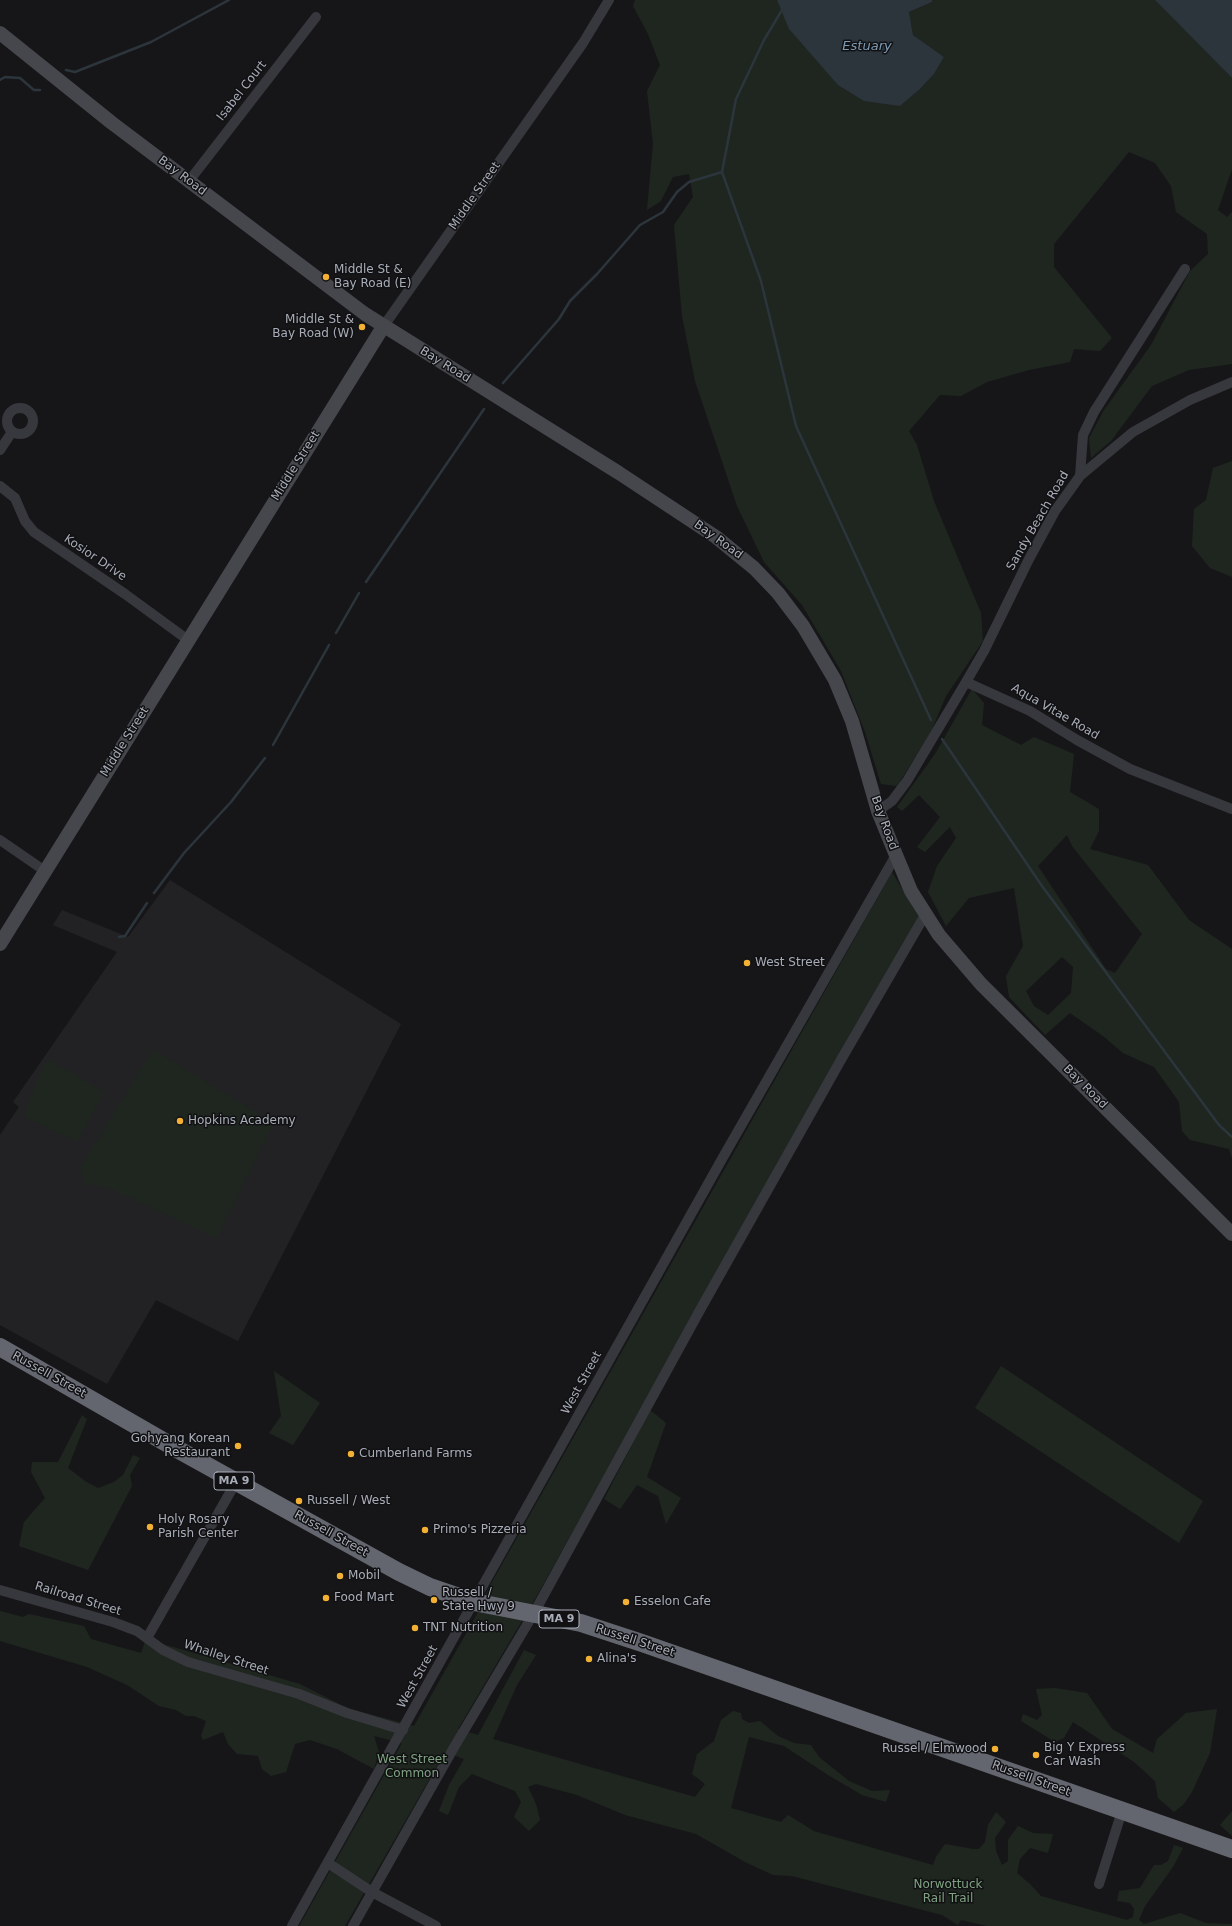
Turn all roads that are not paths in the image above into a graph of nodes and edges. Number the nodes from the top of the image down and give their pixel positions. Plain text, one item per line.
1 (609, 0) edge
2 (316, 17) dead end
3 (0, 33) edge
4 (189, 181) junction
5 (1185, 269) dead end
6 (383, 327) junction
7 (1232, 382) edge
8 (12, 432) dead end
9 (0, 450) edge
10 (1080, 476) junction
11 (0, 486) edge
12 (188, 640) junction
13 (966, 682) junction
14 (1232, 809) edge
15 (878, 811) junction
16 (0, 840) edge
17 (896, 855) junction
18 (45, 872) junction
19 (926, 915) junction
20 (0, 944) edge
21 (1232, 1234) edge
22 (0, 1347) edge
23 (236, 1482) junction
24 (0, 1590) edge
25 (474, 1602) junction
26 (534, 1613) junction
27 (147, 1638) junction
28 (403, 1730) junction
29 (1122, 1811) junction
30 (1232, 1848) edge
31 (328, 1863) junction
32 (1099, 1884) dead end
33 (372, 1892) junction
34 (292, 1926) edge
35 (353, 1926) edge
36 (436, 1926) edge

1 - 6 street, Middle Street
2 - 4 street, Isabel Court
3 - 4 main road, Bay Road
4 - 6 main road, Bay Road
5 - 10 street, Sandy Beach Road
6 - 12 main road, Middle Street
6 - 15 main road, Bay Road
7 - 10 street
8 - 9 street
10 - 13 street, Sandy Beach Road
11 - 12 street, Kosior Drive
12 - 18 main road, Middle Street
13 - 14 street, Aqua Vitae Road
13 - 15 street
15 - 17 main road, Bay Road
16 - 18 street
17 - 19 main road, Bay Road
17 - 25 street, West Street
18 - 20 main road, Middle Street
19 - 21 main road, Bay Road
19 - 26 street
22 - 23 highway, Russell Street / MA 9
23 - 25 highway, Russell Street / MA 9
23 - 27 street
24 - 27 street, Railroad Street
25 - 26 highway, Russell Street / MA 9
25 - 28 street, West Street
26 - 29 highway, Russell Street / MA 9
26 - 33 street
27 - 28 street, Whalley Street
28 - 31 street, West Street
29 - 30 highway, Russell Street / MA 9
29 - 32 street
31 - 33 street
31 - 34 street, West Street
33 - 35 street
33 - 36 street

